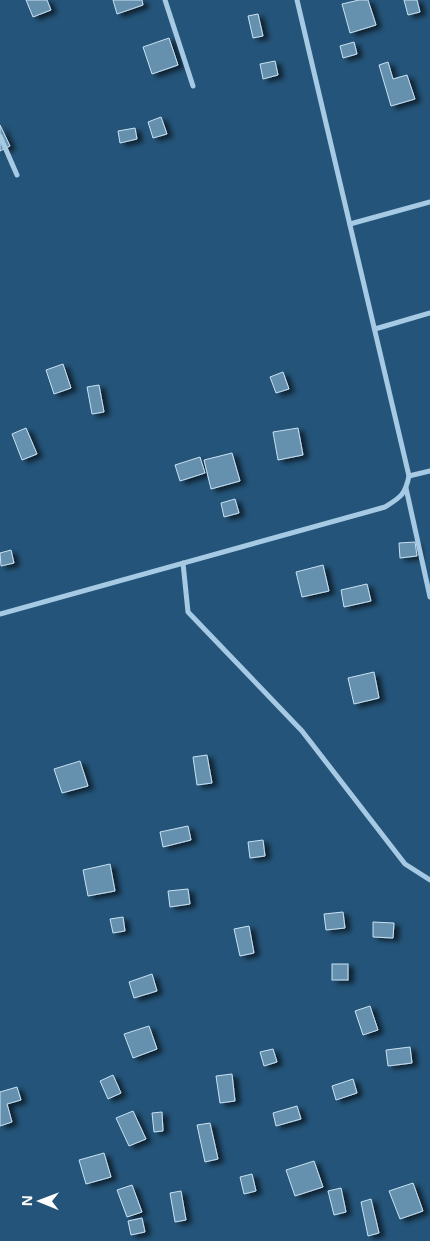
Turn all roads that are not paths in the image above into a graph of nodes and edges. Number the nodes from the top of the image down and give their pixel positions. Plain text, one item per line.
1 (165, 0) edge
2 (297, 0) edge
3 (193, 86) dead end
4 (0, 136) edge
5 (17, 175) dead end
6 (430, 202) edge
7 (350, 224) junction
8 (430, 313) edge
9 (375, 329) junction
10 (430, 470) edge
11 (409, 476) junction
12 (406, 488) junction
13 (183, 563) junction
14 (430, 597) edge
15 (0, 614) edge
16 (430, 880) edge

1 - 3 street
2 - 7 street
4 - 5 street
6 - 7 street
7 - 9 street
8 - 9 street
9 - 11 street
10 - 11 street
11 - 12 street
12 - 13 street
12 - 14 street
13 - 15 street
13 - 16 street

